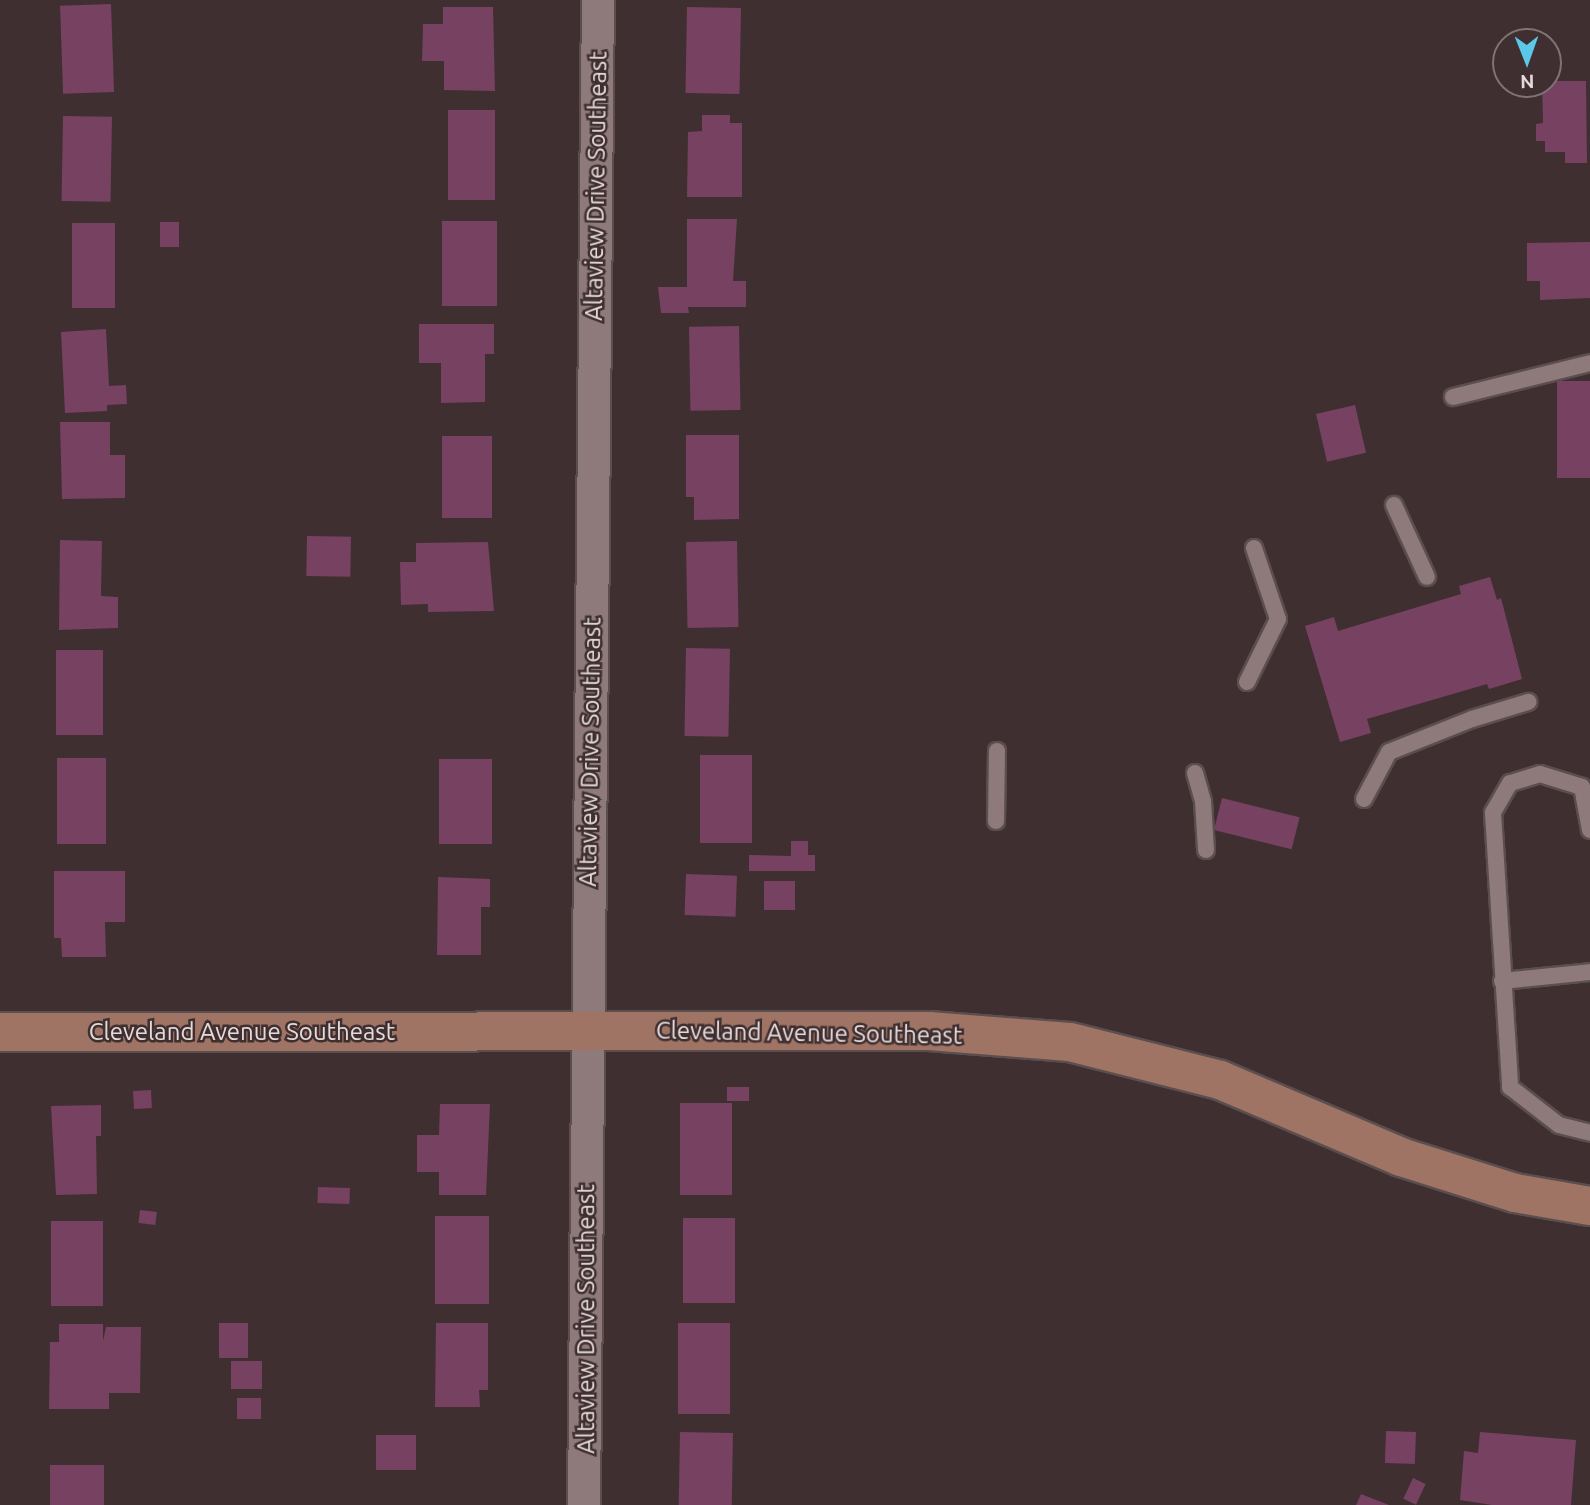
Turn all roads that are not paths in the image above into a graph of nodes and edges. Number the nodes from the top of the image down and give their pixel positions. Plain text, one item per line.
1 (597, 0) edge
2 (1590, 363) edge
3 (1454, 397) dead end
4 (1394, 505) dead end
5 (1254, 548) dead end
6 (1427, 577) dead end
7 (1247, 682) dead end
8 (1528, 702) dead end
9 (997, 751) dead end
10 (1195, 773) dead end
11 (1364, 799) dead end
12 (996, 821) dead end
13 (1590, 830) edge
14 (1206, 849) dead end
15 (1590, 972) edge
16 (1502, 981) junction
17 (587, 1031) junction
18 (0, 1032) edge
19 (1590, 1133) edge
20 (1590, 1206) edge
21 (584, 1505) edge

1 - 17 street, Altaview Drive Southeast
2 - 3 lane
4 - 6 lane
5 - 7 lane
8 - 11 lane
9 - 12 lane
10 - 14 lane
13 - 16 lane
15 - 16 lane
16 - 19 lane
17 - 18 main road, Cleveland Avenue Southeast
17 - 20 main road, Cleveland Avenue Southeast
17 - 21 street, Altaview Drive Southeast

